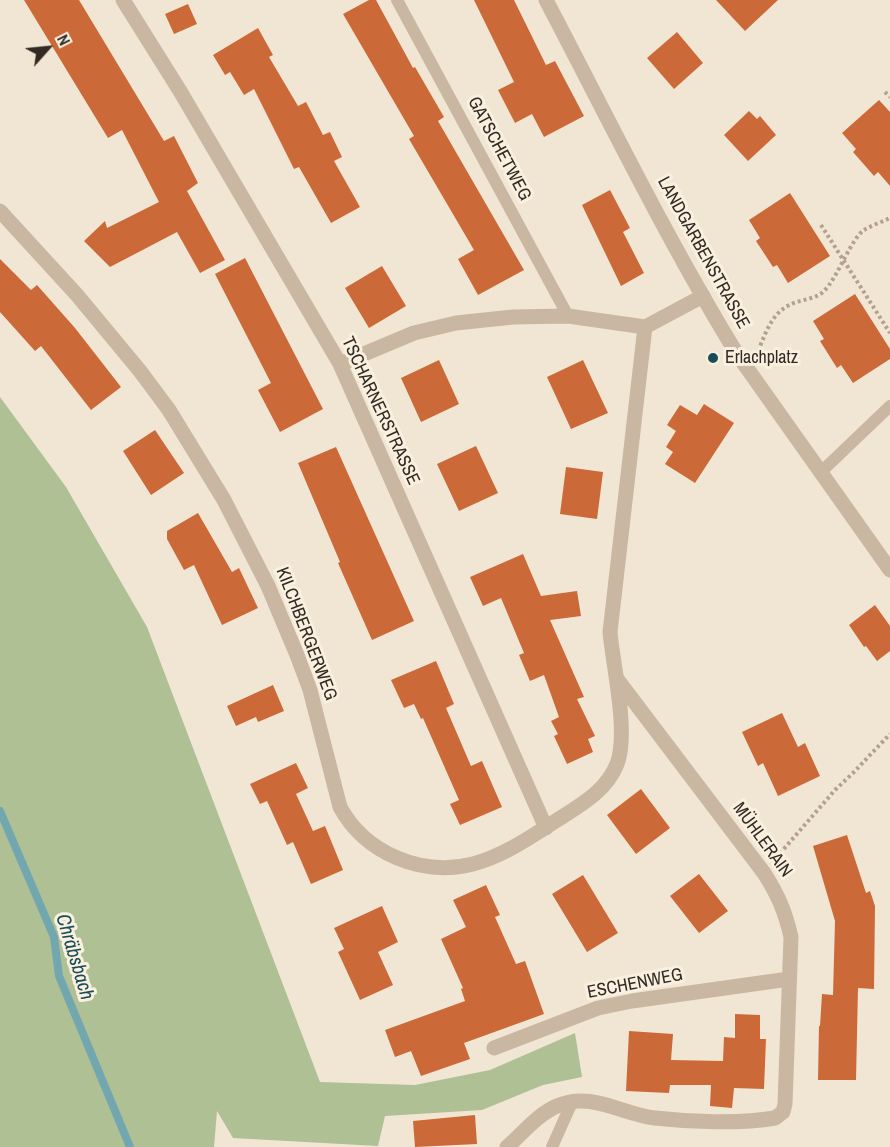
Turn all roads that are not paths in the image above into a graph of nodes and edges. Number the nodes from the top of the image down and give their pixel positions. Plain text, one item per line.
1 (123, 0) edge
2 (397, 0) edge
3 (546, 0) edge
4 (0, 211) edge
5 (703, 296) junction
6 (568, 316) junction
7 (645, 327) junction
8 (340, 364) junction
9 (890, 406) edge
10 (821, 472) junction
11 (890, 570) edge
12 (616, 679) junction
13 (546, 828) junction
14 (789, 979) junction
15 (494, 1048) dead end
16 (573, 1100) junction
17 (507, 1147) edge
18 (552, 1147) edge

1 - 8 street, TSCHARNERSTRASSE
2 - 6 lane, GATSCHETWEG
3 - 5 street, LANDGARBENSTRASSE
4 - 13 street, KILCHBERGERWEG
5 - 7 street
5 - 10 street, LANDGARBENSTRASSE
6 - 7 street
6 - 8 street
7 - 12 street
8 - 13 street, TSCHARNERSTRASSE
9 - 10 lane
10 - 11 street, LANDGARBENSTRASSE
12 - 13 street, KILCHBERGERWEG
12 - 14 street, MÜHLERAIN
14 - 15 street, ESCHENWEG
14 - 16 street, MÜHLERAIN
16 - 17 street
16 - 18 lane

